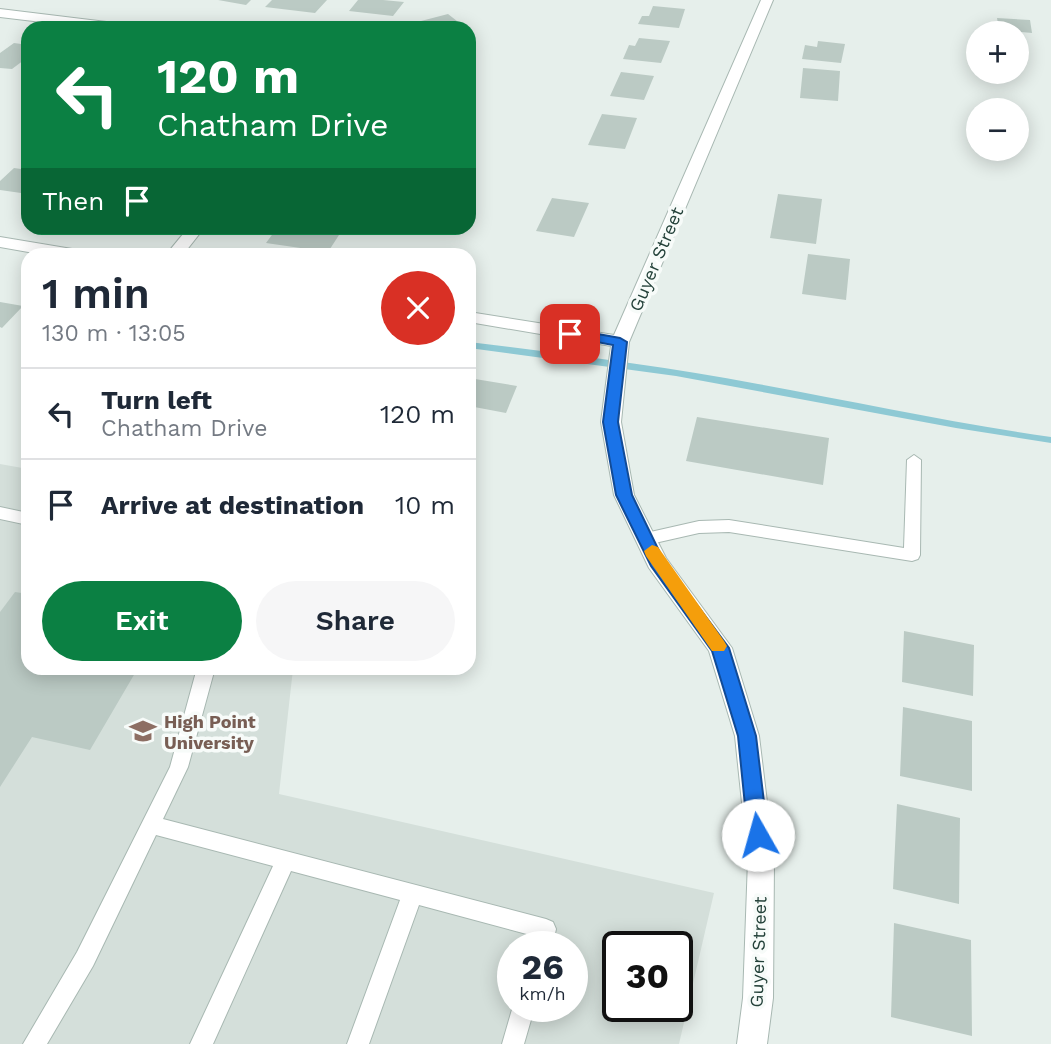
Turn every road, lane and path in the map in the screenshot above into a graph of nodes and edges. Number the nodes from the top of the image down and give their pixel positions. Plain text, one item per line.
1 (767, 0) edge
2 (0, 13) edge
3 (66, 21) edge
4 (0, 242) edge
5 (36, 248) edge
6 (476, 318) edge
7 (620, 342) junction
8 (914, 460) dead end
9 (0, 513) edge
10 (21, 518) edge
11 (646, 539) junction
12 (204, 675) edge
13 (151, 825) junction
14 (286, 860) junction
15 (413, 893) junction
16 (545, 931) edge
17 (519, 1022) edge
18 (34, 1044) edge
19 (201, 1044) edge
20 (358, 1044) edge
21 (513, 1044) edge
22 (752, 1044) edge

1 - 7 street, Guyer Street
2 - 3 street
4 - 5 street
6 - 7 street
7 - 11 street, Guyer Street
8 - 11 lane
9 - 10 lane
11 - 22 street, Guyer Street
12 - 13 lane
13 - 14 lane
13 - 18 lane
14 - 15 lane
14 - 19 lane
15 - 16 lane
15 - 20 lane
17 - 21 lane

